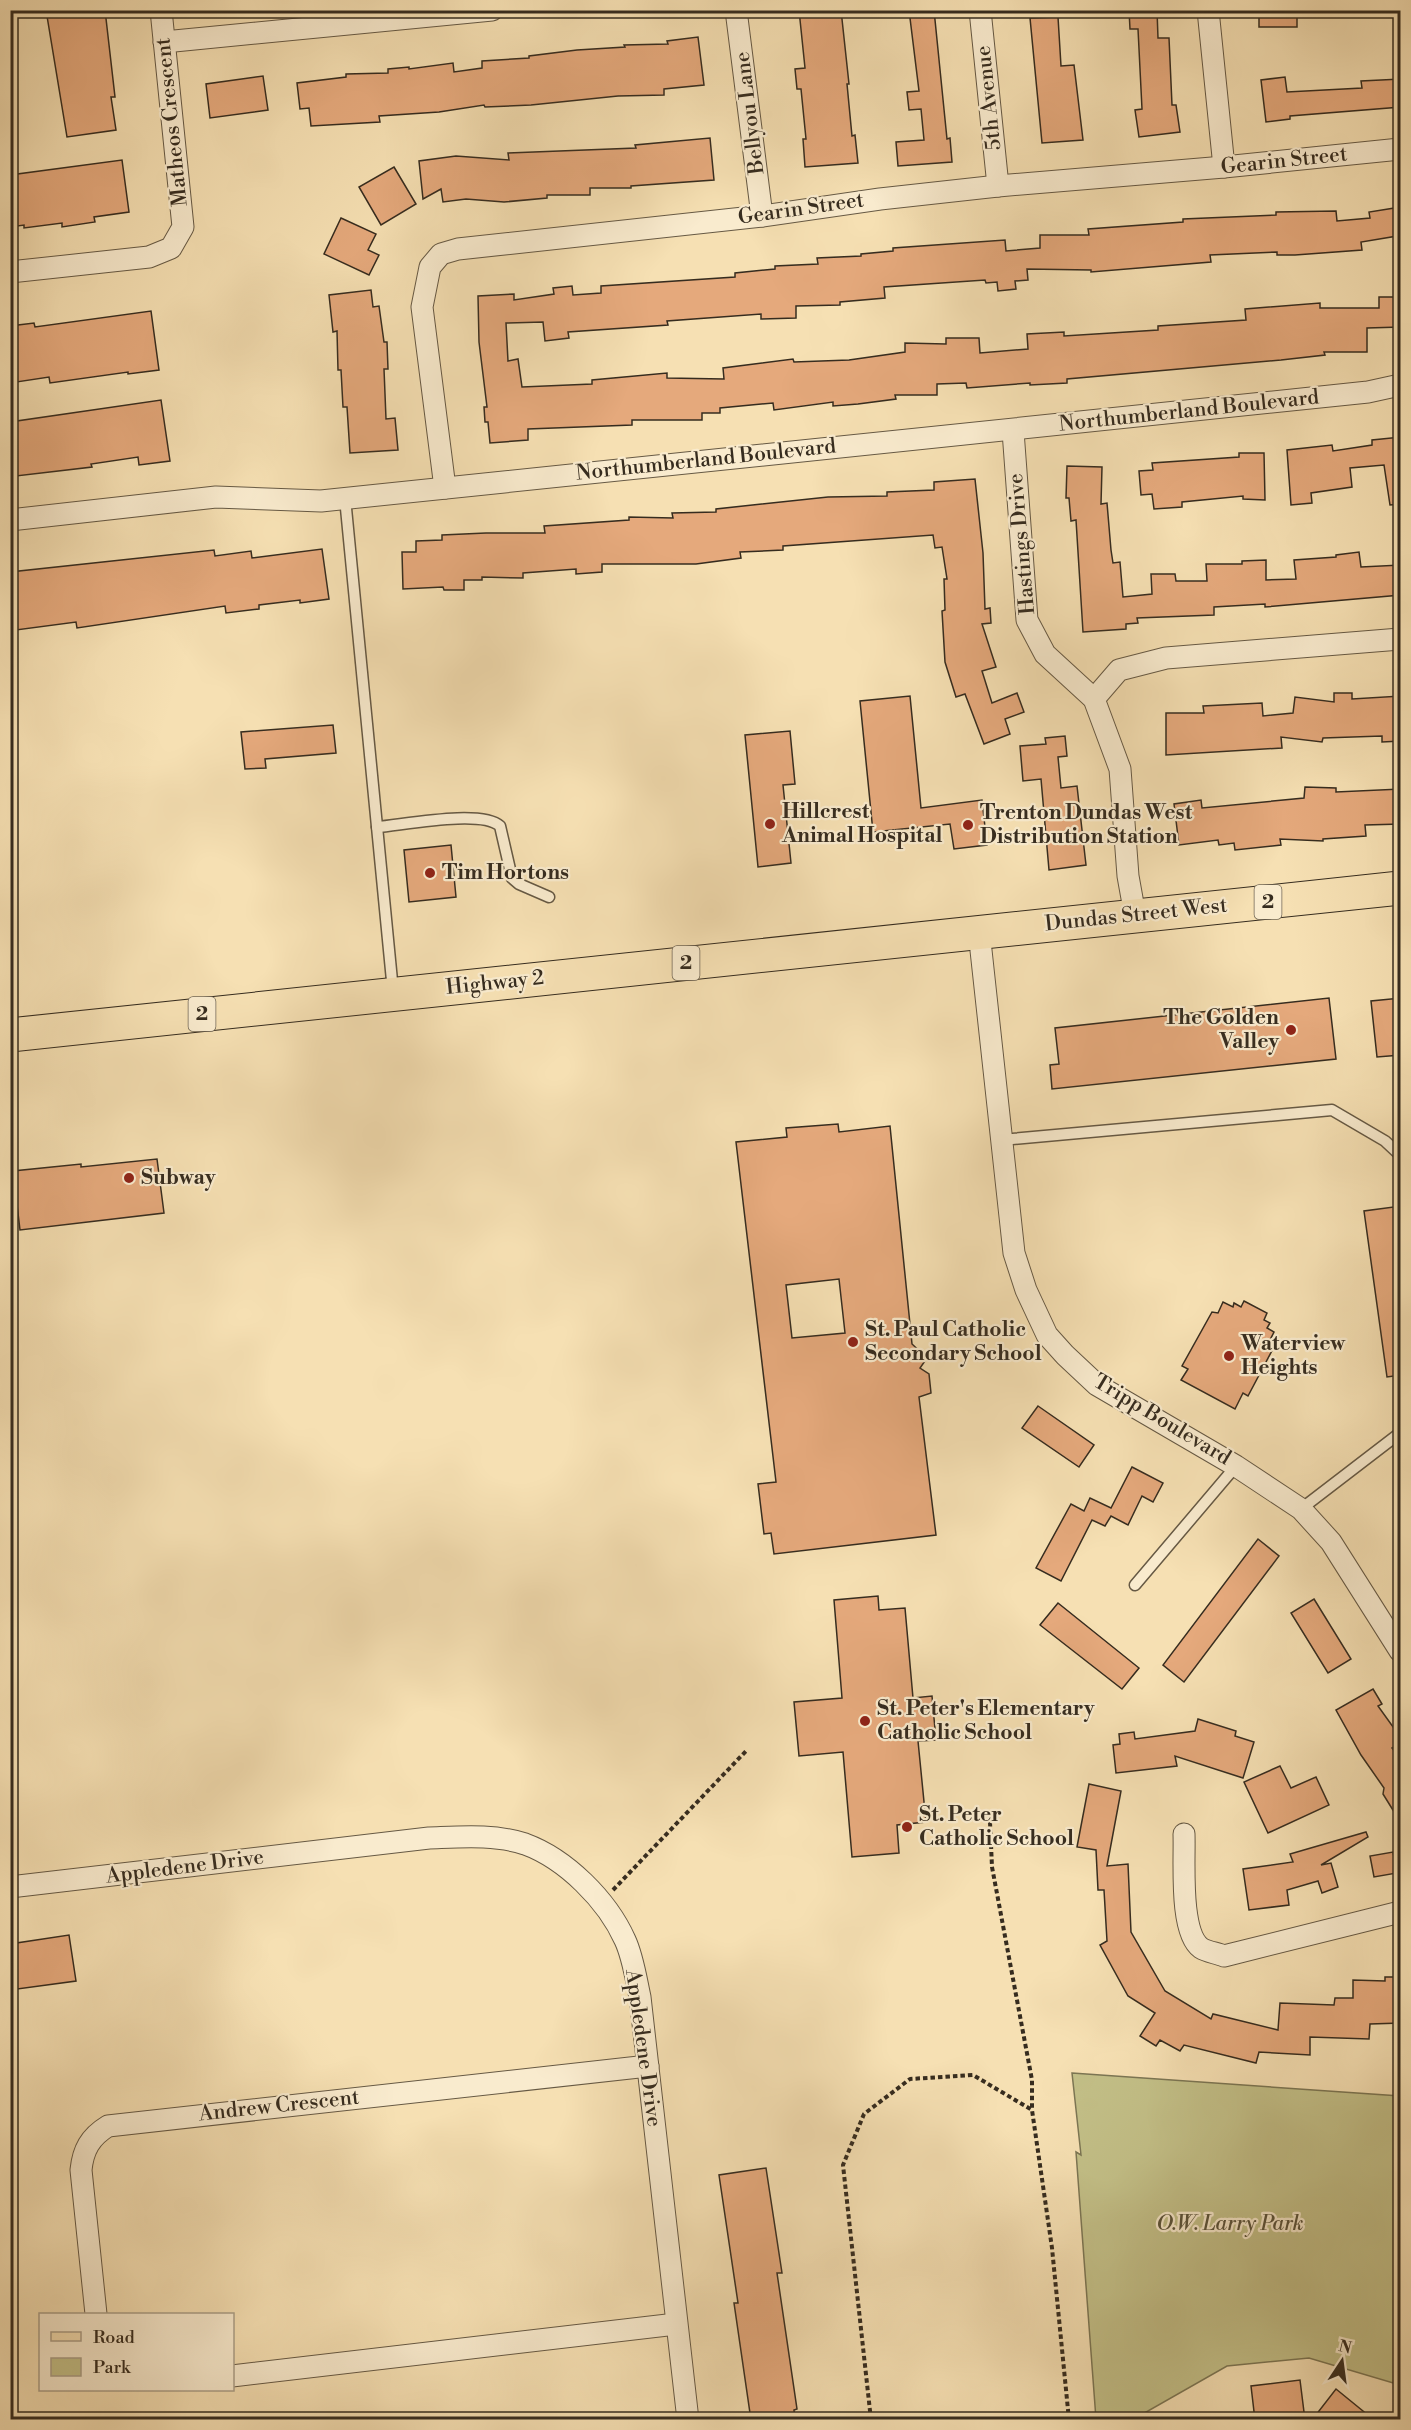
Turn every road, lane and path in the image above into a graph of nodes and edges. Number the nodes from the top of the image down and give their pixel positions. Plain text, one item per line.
1 (161, 10) edge
2 (492, 10) edge
3 (736, 10) edge
4 (980, 10) edge
5 (1208, 10) edge
6 (391, 15) edge
7 (164, 42) junction
8 (1401, 149) edge
9 (1224, 167) junction
10 (998, 186) junction
11 (762, 216) junction
12 (10, 272) edge
13 (1401, 385) edge
14 (1012, 430) junction
15 (445, 488) junction
16 (345, 498) junction
17 (10, 520) edge
18 (1401, 639) edge
19 (1094, 699) junction
20 (377, 827) junction
21 (1401, 888) edge
22 (549, 897) dead end
23 (1136, 915) junction
24 (979, 932) junction
25 (393, 994) junction
26 (10, 1035) edge
27 (1001, 1140) junction
28 (1401, 1155) edge
29 (1401, 1433) edge
30 (1236, 1466) junction
31 (1301, 1509) junction
32 (1135, 1585) dead end
33 (1401, 1651) edge
34 (746, 1752) dead end
35 (990, 1822) dead end
36 (1184, 1834) dead end
37 (10, 1887) edge
38 (602, 1901) junction
39 (1401, 1912) edge
40 (648, 2066) junction
41 (1032, 2110) junction
42 (96, 2313) edge
43 (676, 2324) junction
44 (234, 2376) edge
45 (688, 2420) edge
46 (871, 2420) edge
47 (1069, 2420) edge

1 - 7 street, Matheos Crescent
2 - 6 street
3 - 11 street, Bellyou Lane
4 - 10 street, 5th Avenue
5 - 9 street
6 - 7 street
7 - 12 street, Matheos Crescent
8 - 9 street, Gearin Street
9 - 10 street, Gearin Street
10 - 11 street, Gearin Street
11 - 15 street, Gearin Street
13 - 14 street, Northumberland Boulevard
14 - 15 street, Northumberland Boulevard
14 - 19 street, Hastings Drive
15 - 16 street, Northumberland Boulevard
16 - 17 street, Northumberland Boulevard
16 - 20 lane
18 - 19 street
19 - 23 street, Hastings Drive
20 - 22 lane
20 - 25 lane
21 - 23 main road, Dundas Street West / 2
23 - 24 main road, Dundas Street West / 2
24 - 25 main road, Highway 2 / 2
24 - 27 street, Tripp Boulevard
25 - 26 main road, Highway 2 / 2
27 - 28 lane
27 - 30 street, Tripp Boulevard
29 - 31 lane
30 - 31 street, Tripp Boulevard
30 - 32 lane
31 - 33 street, Tripp Boulevard
34 - 38 path
35 - 41 path
36 - 39 street
37 - 38 street, Appledene Drive
38 - 40 street, Appledene Drive
40 - 42 street, Andrew Crescent
40 - 43 street, Appledene Drive
41 - 46 path
41 - 47 path
43 - 44 street
43 - 45 street, Appledene Drive

